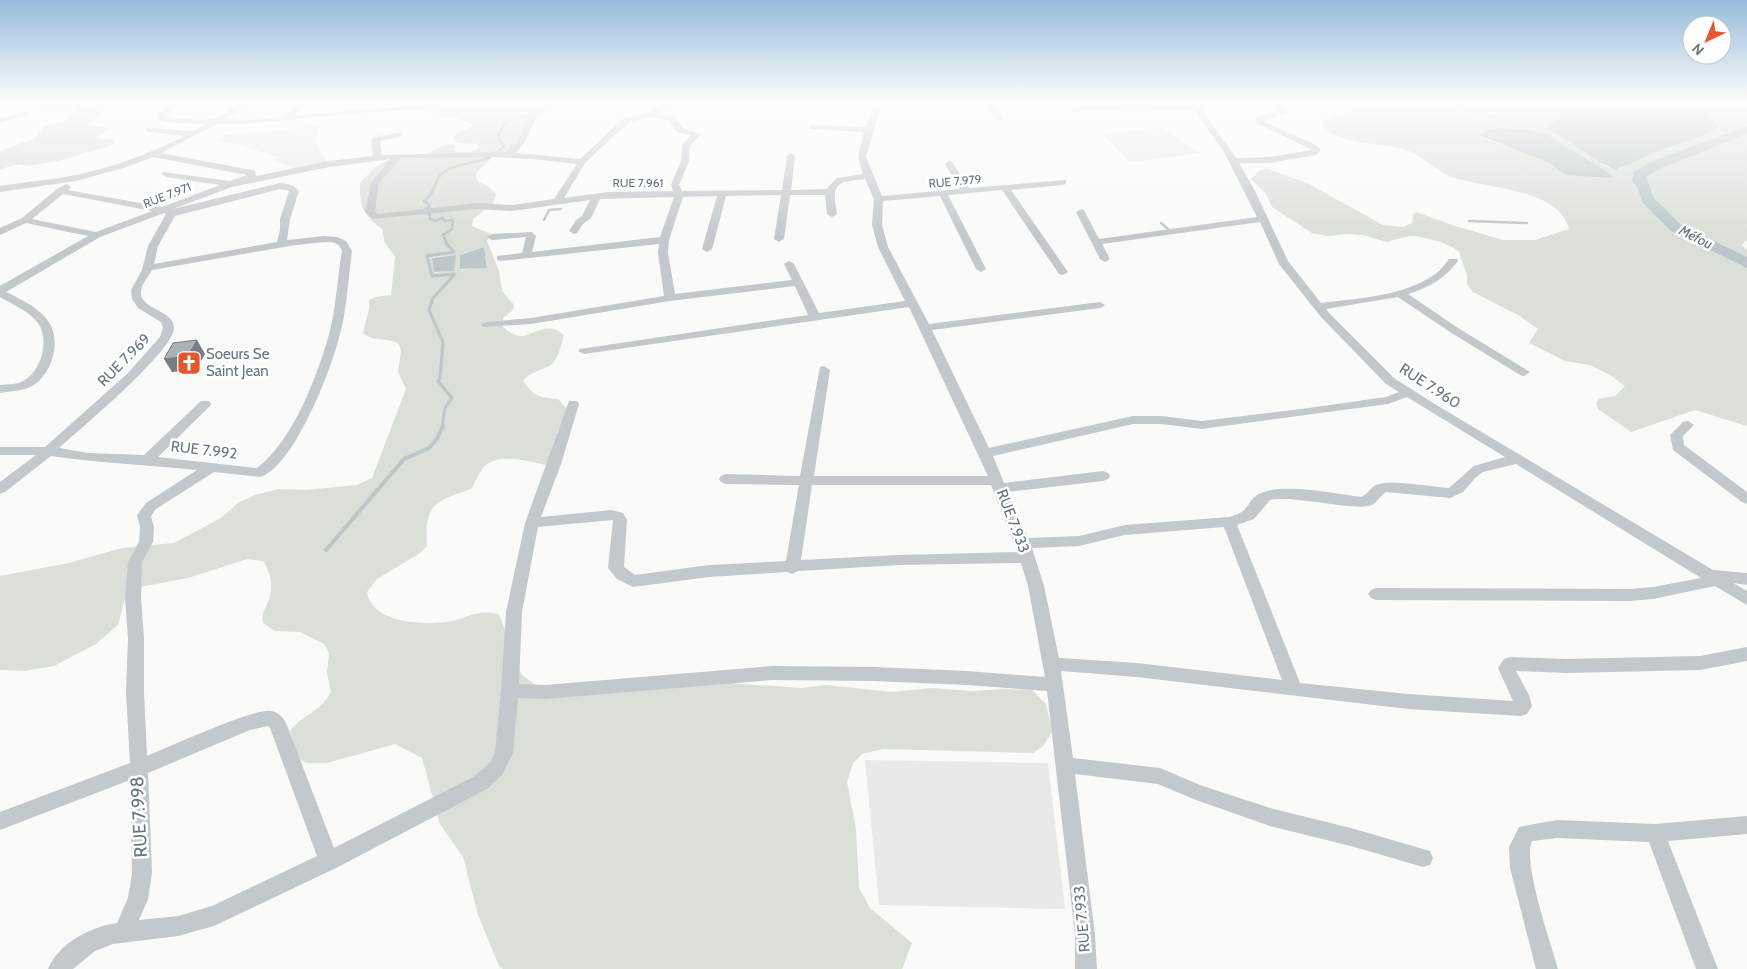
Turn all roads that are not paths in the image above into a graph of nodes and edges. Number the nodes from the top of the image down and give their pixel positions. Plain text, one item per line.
1 (166, 147) edge
2 (376, 147) edge
3 (512, 147) edge
4 (598, 147) edge
5 (685, 147) edge
6 (864, 147) edge
7 (1224, 147) edge
8 (1312, 147) edge
9 (152, 154) junction
10 (499, 154) junction
11 (398, 156) junction
12 (791, 156) dead end
13 (378, 158) junction
14 (1234, 161) junction
15 (582, 162) junction
16 (949, 164) dead end
17 (166, 174) dead end
18 (868, 176) junction
19 (77, 178) junction
20 (1063, 182) dead end
21 (232, 184) junction
22 (0, 188) edge
23 (1005, 188) junction
24 (60, 191) junction
25 (786, 192) junction
26 (829, 192) junction
27 (967, 192) junction
28 (722, 193) junction
29 (943, 194) junction
30 (679, 195) junction
31 (596, 197) junction
32 (879, 199) junction
33 (558, 200) junction
34 (160, 210) junction
35 (1081, 212) dead end
36 (171, 214) junction
37 (832, 214) dead end
38 (1263, 219) junction
39 (25, 220) junction
40 (574, 230) dead end
41 (0, 232) edge
42 (97, 235) junction
43 (492, 237) dead end
44 (779, 239) dead end
45 (664, 240) junction
46 (1096, 242) junction
47 (281, 245) junction
48 (707, 249) dead end
49 (526, 255) junction
50 (501, 258) dead end
51 (1105, 259) dead end
52 (1452, 261) dead end
53 (790, 264) dead end
54 (148, 268) junction
55 (982, 269) dead end
56 (1063, 272) dead end
57 (797, 283) junction
58 (0, 292) edge
59 (1400, 293) junction
60 (670, 298) junction
61 (912, 303) junction
62 (1100, 305) dead end
63 (1319, 307) junction
64 (815, 317) junction
65 (487, 325) dead end
66 (925, 328) junction
67 (584, 351) dead end
68 (824, 370) dead end
69 (1524, 372) dead end
70 (0, 389) edge
71 (1407, 393) junction
72 (205, 404) dead end
73 (573, 404) dead end
74 (1688, 425) dead end
75 (0, 451) edge
76 (48, 451) junction
77 (985, 453) junction
78 (1518, 459) junction
79 (147, 460) junction
80 (212, 467) junction
81 (1103, 476) dead end
82 (726, 479) dead end
83 (806, 479) junction
84 (999, 484) junction
85 (0, 489) edge
86 (1747, 499) edge
87 (1229, 522) junction
88 (532, 523) junction
89 (1025, 550) junction
90 (792, 568) junction
91 (1714, 577) junction
92 (1747, 579) edge
93 (1376, 594) dead end
94 (1747, 599) edge
95 (1747, 654) edge
96 (1052, 664) junction
97 (1055, 685) junction
98 (1294, 689) junction
99 (510, 691) junction
100 (1065, 765) junction
101 (139, 768) junction
102 (0, 821) edge
103 (1747, 825) edge
104 (1655, 833) junction
105 (1423, 858) dead end
106 (329, 861) junction
107 (124, 932) junction
108 (59, 969) edge
109 (1086, 969) edge
110 (1547, 969) edge
111 (1707, 969) edge

1 - 9 street
2 - 13 street
3 - 10 street
4 - 15 street
5 - 30 street
6 - 18 street, RUE 7.933
7 - 14 street, RUE 7.960
8 - 14 street
9 - 19 street
9 - 21 street, RUE 7.971
10 - 11 street
10 - 15 street
11 - 13 street
11 - 33 street, RUE 7.961
12 - 25 street
13 - 21 street
14 - 38 street, RUE 7.960
15 - 33 street
16 - 27 street
17 - 21 street
18 - 26 street
18 - 32 street, RUE 7.933
19 - 22 street
19 - 24 street
20 - 23 street, RUE 7.979
21 - 34 street, RUE 7.971
23 - 27 street, RUE 7.979
23 - 56 street
24 - 34 street
24 - 39 street
25 - 26 street, RUE 7.961
25 - 28 street, RUE 7.961
25 - 44 street
26 - 37 street
27 - 29 street, RUE 7.979
28 - 30 street, RUE 7.961
28 - 48 street
29 - 32 street, RUE 7.979
29 - 55 street
30 - 31 street, RUE 7.961
30 - 45 street
31 - 33 street, RUE 7.961
31 - 40 street
32 - 61 street, RUE 7.933
34 - 36 street
34 - 42 street, RUE 7.971
35 - 46 street
36 - 47 street
36 - 54 street, RUE 7.969
38 - 46 street
38 - 63 street, RUE 7.960
39 - 41 street
39 - 42 street
42 - 58 street, RUE 7.971
43 - 49 street
45 - 49 street
45 - 60 street
46 - 51 street
47 - 54 street
47 - 80 street, RUE 7.992
49 - 50 street
52 - 59 street
53 - 57 street
54 - 76 street, RUE 7.969
57 - 60 street
57 - 64 street
58 - 70 street
59 - 63 street
59 - 69 street
60 - 65 street
61 - 64 street
61 - 66 street, RUE 7.933
62 - 66 street
63 - 71 street, RUE 7.960
64 - 67 street
66 - 77 street, RUE 7.933
68 - 83 street
71 - 77 street
71 - 78 street, RUE 7.960
72 - 79 street
73 - 88 street
74 - 86 street
75 - 76 street, RUE 7.992
76 - 79 street, RUE 7.992
76 - 85 street, RUE 7.969
77 - 84 street, RUE 7.933
78 - 87 street
78 - 91 street, RUE 7.960
79 - 80 street, RUE 7.992
80 - 101 street
81 - 84 street
82 - 83 street
83 - 84 street
83 - 90 street
84 - 89 street, RUE 7.933
87 - 89 street
87 - 98 street
88 - 90 street
88 - 99 street
89 - 90 street
89 - 96 street, RUE 7.933
91 - 92 street
91 - 93 street
91 - 94 street, RUE 7.960
95 - 98 street
96 - 97 street, RUE 7.933
96 - 98 street
97 - 99 street
97 - 100 street, RUE 7.933
99 - 106 street
100 - 105 street
100 - 109 street, RUE 7.933
101 - 102 street, RUE 7.998
101 - 106 street
101 - 107 street, RUE 7.998
103 - 104 street
104 - 110 street
104 - 111 street
106 - 107 street
107 - 108 street

